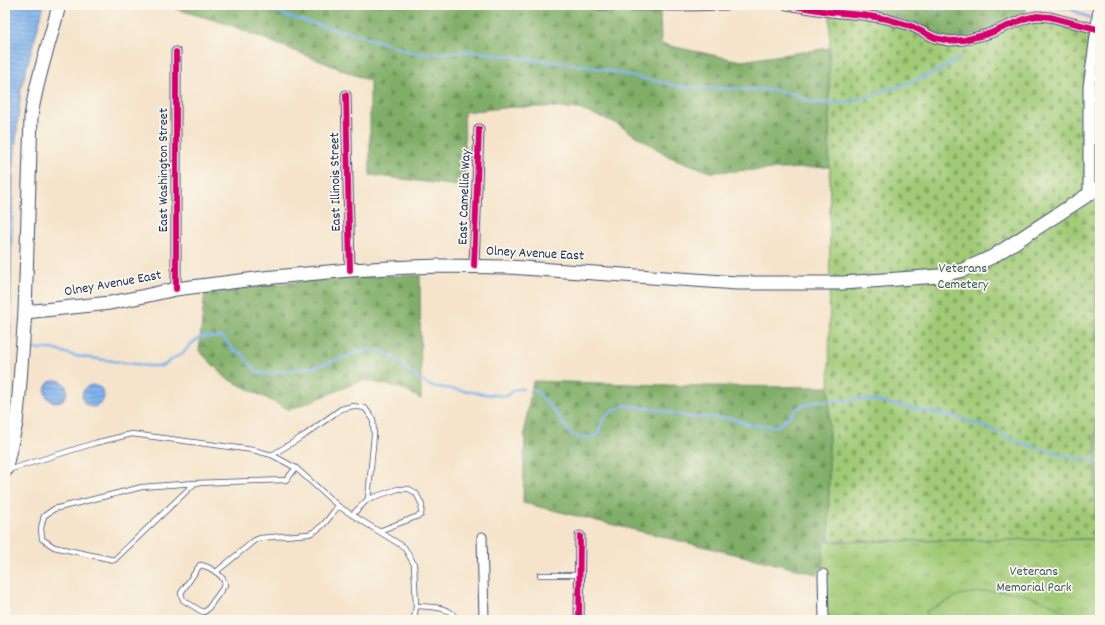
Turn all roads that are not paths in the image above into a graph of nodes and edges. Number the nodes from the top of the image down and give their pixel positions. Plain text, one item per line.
1 (59, 5) edge
2 (596, 5) edge
3 (727, 5) edge
4 (787, 5) edge
5 (1099, 5) edge
6 (1097, 29) junction
7 (176, 52) dead end
8 (1095, 77) edge
9 (346, 94) dead end
10 (479, 129) dead end
11 (1095, 190) edge
12 (474, 266) junction
13 (350, 270) junction
14 (176, 289) junction
15 (25, 312) junction
16 (272, 455) junction
17 (296, 468) junction
18 (5, 470) edge
19 (195, 483) junction
20 (368, 499) junction
21 (338, 506) junction
22 (352, 515) junction
23 (379, 531) junction
24 (580, 536) dead end
25 (482, 537) dead end
26 (216, 572) junction
27 (823, 574) dead end
28 (540, 575) dead end
29 (580, 575) junction
30 (416, 606) junction
31 (414, 620) edge
32 (456, 620) edge
33 (484, 620) edge
34 (579, 620) edge
35 (824, 620) edge

1 - 15 main road
2 - 3 street
4 - 6 street
5 - 6 street
6 - 8 street
7 - 14 street, East Washington Street
8 - 11 street
9 - 13 street, East Illinois Street
10 - 12 street, East Camellia Way
11 - 12 main road, Olney Avenue East
12 - 13 main road, Olney Avenue East
13 - 14 main road, Olney Avenue East
14 - 15 main road, Olney Avenue East
15 - 18 main road
16 - 17 lane
16 - 18 lane
16 - 20 lane
17 - 19 lane
17 - 21 lane
19 - 19 lane
20 - 22 lane
20 - 23 lane
21 - 22 lane
21 - 26 lane
22 - 23 lane
23 - 30 lane
24 - 29 street
25 - 33 street
26 - 26 lane
27 - 35 street
28 - 29 lane
29 - 34 street
30 - 31 lane
30 - 32 lane

